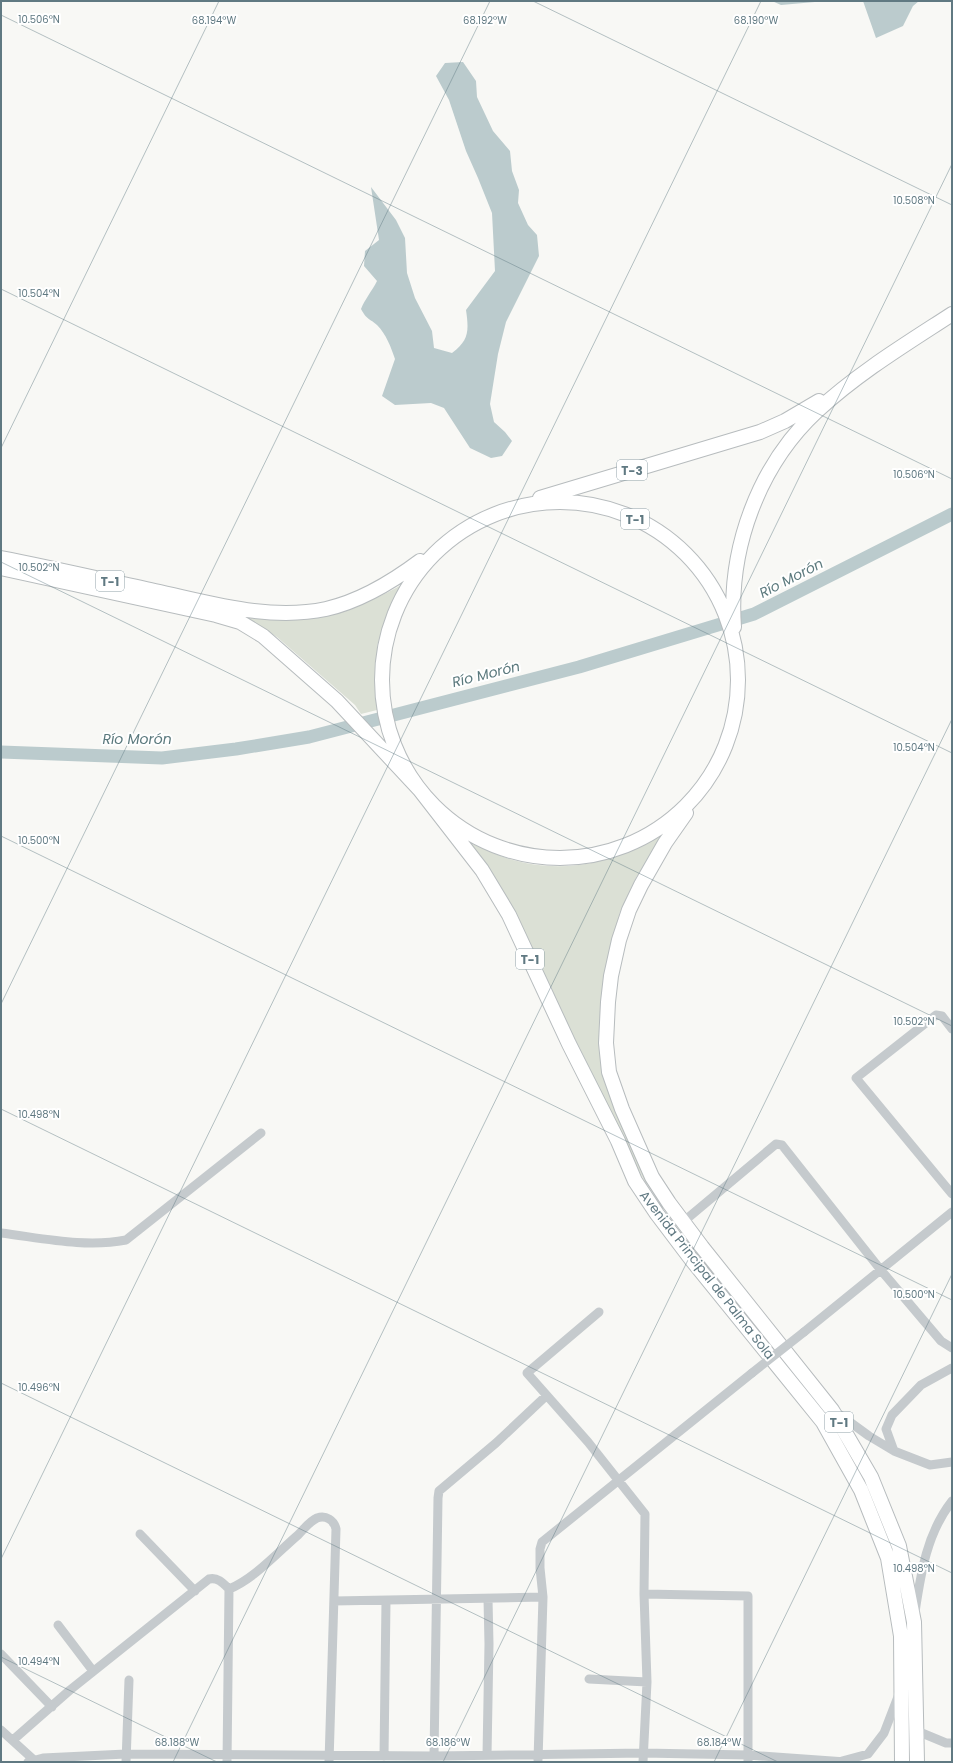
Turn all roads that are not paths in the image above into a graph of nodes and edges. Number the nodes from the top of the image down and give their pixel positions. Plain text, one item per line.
1 (952, 314) edge
2 (856, 379) junction
3 (505, 510) junction
4 (443, 545) junction
5 (1, 558) edge
6 (1, 568) edge
7 (729, 612) junction
8 (705, 784) junction
9 (420, 790) junction
10 (952, 1029) edge
11 (261, 1133) dead end
12 (952, 1194) edge
13 (952, 1212) edge
14 (683, 1222) junction
15 (1, 1232) edge
16 (880, 1269) junction
17 (599, 1312) dead end
18 (952, 1348) edge
19 (952, 1368) edge
20 (546, 1396) junction
21 (832, 1410) junction
22 (894, 1451) junction
23 (952, 1462) edge
24 (619, 1481) junction
25 (952, 1501) edge
26 (140, 1534) dead end
27 (229, 1589) junction
28 (195, 1591) junction
29 (644, 1594) junction
30 (543, 1597) junction
31 (436, 1598) junction
32 (488, 1599) junction
33 (334, 1601) junction
34 (386, 1601) junction
35 (914, 1622) junction
36 (58, 1625) dead end
37 (1, 1654) edge
38 (93, 1671) junction
39 (589, 1678) dead end
40 (129, 1680) dead end
41 (647, 1682) junction
42 (902, 1686) junction
43 (52, 1707) junction
44 (1, 1730) edge
45 (917, 1731) junction
46 (13, 1740) junction
47 (952, 1743) edge
48 (487, 1755) junction
49 (384, 1756) junction
50 (434, 1756) junction
51 (126, 1758) edge
52 (227, 1758) edge
53 (643, 1758) edge
54 (329, 1759) edge
55 (538, 1759) edge
56 (748, 1759) edge
57 (31, 1761) edge
58 (844, 1762) edge
59 (902, 1762) edge
60 (917, 1762) edge

1 - 2 highway, T-3
2 - 3 highway, T-3
2 - 7 highway, T-3
3 - 4 highway, T-1
3 - 7 highway, T-1
4 - 5 highway, T-1
4 - 9 highway, T-1
6 - 9 highway, T-1
7 - 8 highway, T-1
8 - 9 highway, T-1
8 - 14 highway, Avenida Principal de Palma Sola / T-1
9 - 42 highway, Avenida Principal de Palma Sola / T-1
10 - 12 street
11 - 15 street
13 - 16 street
14 - 16 street
14 - 21 highway, Avenida Principal de Palma Sola / T-1
16 - 18 street
16 - 24 street, bridge
17 - 20 street
19 - 22 street
20 - 24 street
20 - 31 street
21 - 22 street
21 - 35 highway, Avenida Principal de Palma Sola / T-1
22 - 23 street
24 - 29 street
24 - 30 street
25 - 35 street
26 - 28 street
27 - 28 street
27 - 33 street
27 - 52 street
28 - 38 street
29 - 41 street
29 - 56 street
30 - 32 street
30 - 55 street
31 - 32 street
31 - 34 street
31 - 50 street
32 - 48 street
33 - 34 street
33 - 54 street
34 - 49 street
35 - 45 highway, Avenida Principal de Palma Sola / T-1
36 - 38 street
37 - 43 street
38 - 43 street
39 - 41 street
40 - 51 street
41 - 53 street
42 - 58 street
42 - 59 highway, Avenida Principal de Palma Sola / T-1
43 - 46 street
44 - 46 street
45 - 47 street
45 - 60 highway, Avenida Principal de Palma Sola / T-1
46 - 57 street
48 - 50 street
48 - 55 street
49 - 50 street
49 - 54 street
51 - 52 street
51 - 57 street
52 - 54 street
53 - 55 street
53 - 56 street
56 - 58 street

